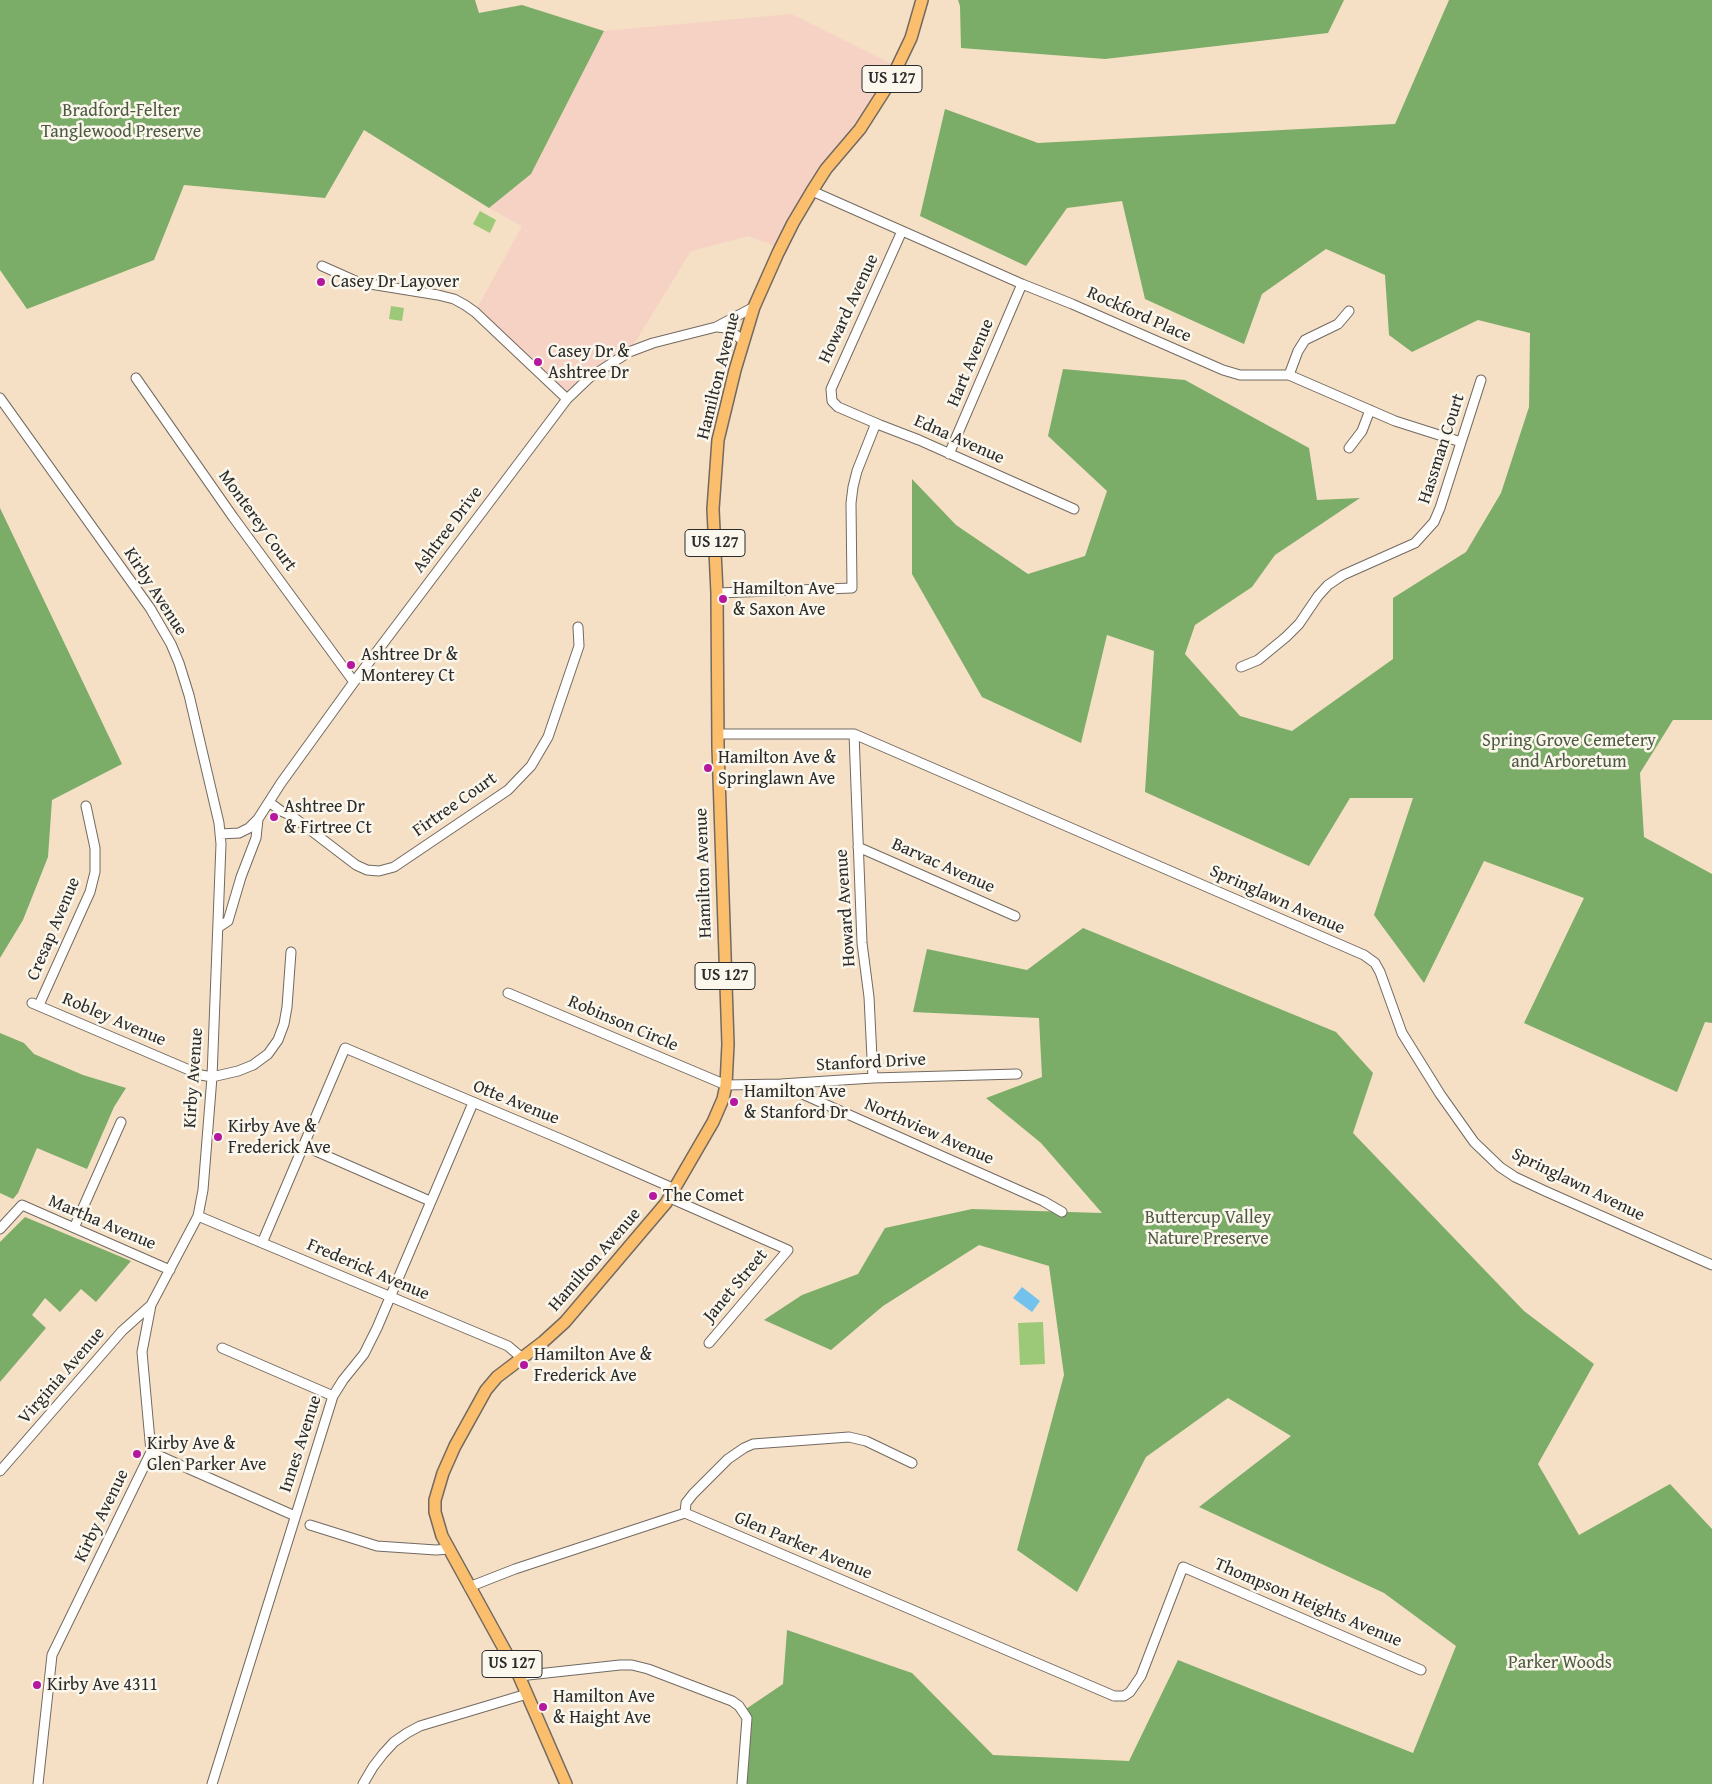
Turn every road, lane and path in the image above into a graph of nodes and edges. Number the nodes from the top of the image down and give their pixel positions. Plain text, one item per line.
1 (922, 0) edge
2 (812, 191) junction
3 (902, 231) junction
4 (322, 266) dead end
5 (1022, 284) junction
6 (754, 307) junction
7 (1349, 311) dead end
8 (716, 327) junction
9 (744, 341) junction
10 (1289, 375) junction
11 (136, 378) dead end
12 (1481, 380) dead end
13 (567, 398) junction
14 (1, 401) edge
15 (832, 401) joint
16 (1370, 410) junction
17 (876, 423) junction
18 (1461, 442) junction
19 (1349, 448) dead end
20 (950, 454) junction
21 (1074, 509) dead end
22 (716, 593) junction
23 (578, 627) dead end
24 (1241, 667) dead end
25 (354, 682) junction
26 (718, 734) junction
27 (854, 734) junction
28 (269, 802) junction
29 (86, 806) dead end
30 (258, 819) junction
31 (220, 834) junction
32 (858, 847) junction
33 (1015, 916) dead end
34 (219, 927) junction
35 (291, 952) dead end
36 (508, 993) dead end
37 (35, 1004) joint
38 (1017, 1074) dead end
39 (212, 1077) junction
40 (873, 1078) junction
41 (781, 1084) junction
42 (726, 1085) junction
43 (473, 1103) junction
44 (121, 1122) dead end
45 (304, 1146) junction
46 (672, 1194) junction
47 (430, 1201) junction
48 (1062, 1212) dead end
49 (198, 1216) junction
50 (74, 1228) junction
51 (0, 1229) edge
52 (262, 1243) junction
53 (788, 1250) joint
54 (1712, 1265) edge
55 (170, 1270) junction
56 (389, 1297) junction
57 (150, 1305) junction
58 (709, 1343) dead end
59 (222, 1348) dead end
60 (522, 1358) junction
61 (332, 1396) junction
62 (150, 1452) junction
63 (912, 1463) dead end
64 (0, 1471) edge
65 (685, 1514) junction
66 (294, 1516) junction
67 (310, 1525) dead end
68 (449, 1549) junction
69 (1183, 1567) joint
70 (469, 1587) junction
71 (1421, 1670) dead end
72 (519, 1676) junction
73 (527, 1694) junction
74 (38, 1784) edge
75 (212, 1784) edge
76 (363, 1784) edge
77 (566, 1784) edge
78 (742, 1784) edge

1 - 2 main road, Hamilton Avenue / US 127
2 - 3 street, Rockford Place
2 - 6 main road, Hamilton Avenue / US 127
3 - 5 street, Rockford Place
3 - 15 street, Howard Avenue
4 - 13 street
5 - 10 street, Rockford Place
5 - 20 street, Hart Avenue
6 - 8 street, Ashtree Drive
6 - 9 main road, Hamilton Avenue / US 127
7 - 10 street
8 - 9 street
8 - 13 street, Ashtree Drive
9 - 22 main road, Hamilton Avenue / US 127
10 - 16 street, Rockford Place
11 - 25 street, Monterey Court
12 - 18 street, Hassman Court
13 - 25 street, Ashtree Drive
14 - 31 street, Kirby Avenue
15 - 17 street, Edna Avenue
16 - 18 street, Rockford Place
16 - 19 street
17 - 20 street, Edna Avenue
17 - 22 street
18 - 24 street, Hassman Court
20 - 21 street, Edna Avenue
22 - 26 main road, Hamilton Avenue / US 127
23 - 28 street, Firtree Court
25 - 28 street, Ashtree Drive
26 - 27 street, Springlawn Avenue
26 - 42 main road, Hamilton Avenue / US 127
27 - 32 street, Howard Avenue
27 - 54 street, Springlawn Avenue
28 - 30 street, Ashtree Drive
29 - 37 street, Cresap Avenue
30 - 31 street, Ashtree Drive
30 - 34 street
31 - 34 street, Kirby Avenue
32 - 33 street, Barvac Avenue
32 - 40 street, Howard Avenue
34 - 39 street, Kirby Avenue
35 - 39 street
36 - 42 street, Robinson Circle
37 - 39 street, Robley Avenue
38 - 40 street, Stanford Drive
39 - 49 street, Kirby Avenue
40 - 41 street, Stanford Drive
41 - 42 street, Stanford Drive
41 - 48 street, Northview Avenue
42 - 46 main road, Hamilton Avenue / US 127
43 - 45 street, Otte Avenue
43 - 46 street, Otte Avenue
43 - 47 street, Innes Avenue
44 - 50 street
45 - 47 street
45 - 52 street
46 - 53 street, Otte Avenue
46 - 60 main road, Hamilton Avenue / US 127
47 - 56 street, Innes Avenue
49 - 52 street, Frederick Avenue
49 - 55 street, Kirby Avenue
50 - 51 street, Martha Avenue
50 - 55 street, Martha Avenue
52 - 56 street, Frederick Avenue
53 - 58 street, Janet Street
55 - 57 street, Kirby Avenue
56 - 60 street, Frederick Avenue
56 - 61 street, Innes Avenue
57 - 62 street, Kirby Avenue
57 - 64 street, Virginia Avenue
59 - 61 street
60 - 68 main road, Hamilton Avenue / US 127
61 - 66 street, Innes Avenue
62 - 66 street
62 - 74 street, Kirby Avenue
63 - 65 street
65 - 69 street, Glen Parker Avenue
65 - 70 street
66 - 75 street, Innes Avenue
67 - 68 street
68 - 70 main road, Hamilton Avenue / US 127
69 - 71 street, Thompson Heights Avenue
70 - 72 main road, Hamilton Avenue / US 127
72 - 73 main road, Hamilton Avenue / US 127
72 - 78 street
73 - 76 street
73 - 77 main road, Hamilton Avenue / US 127

